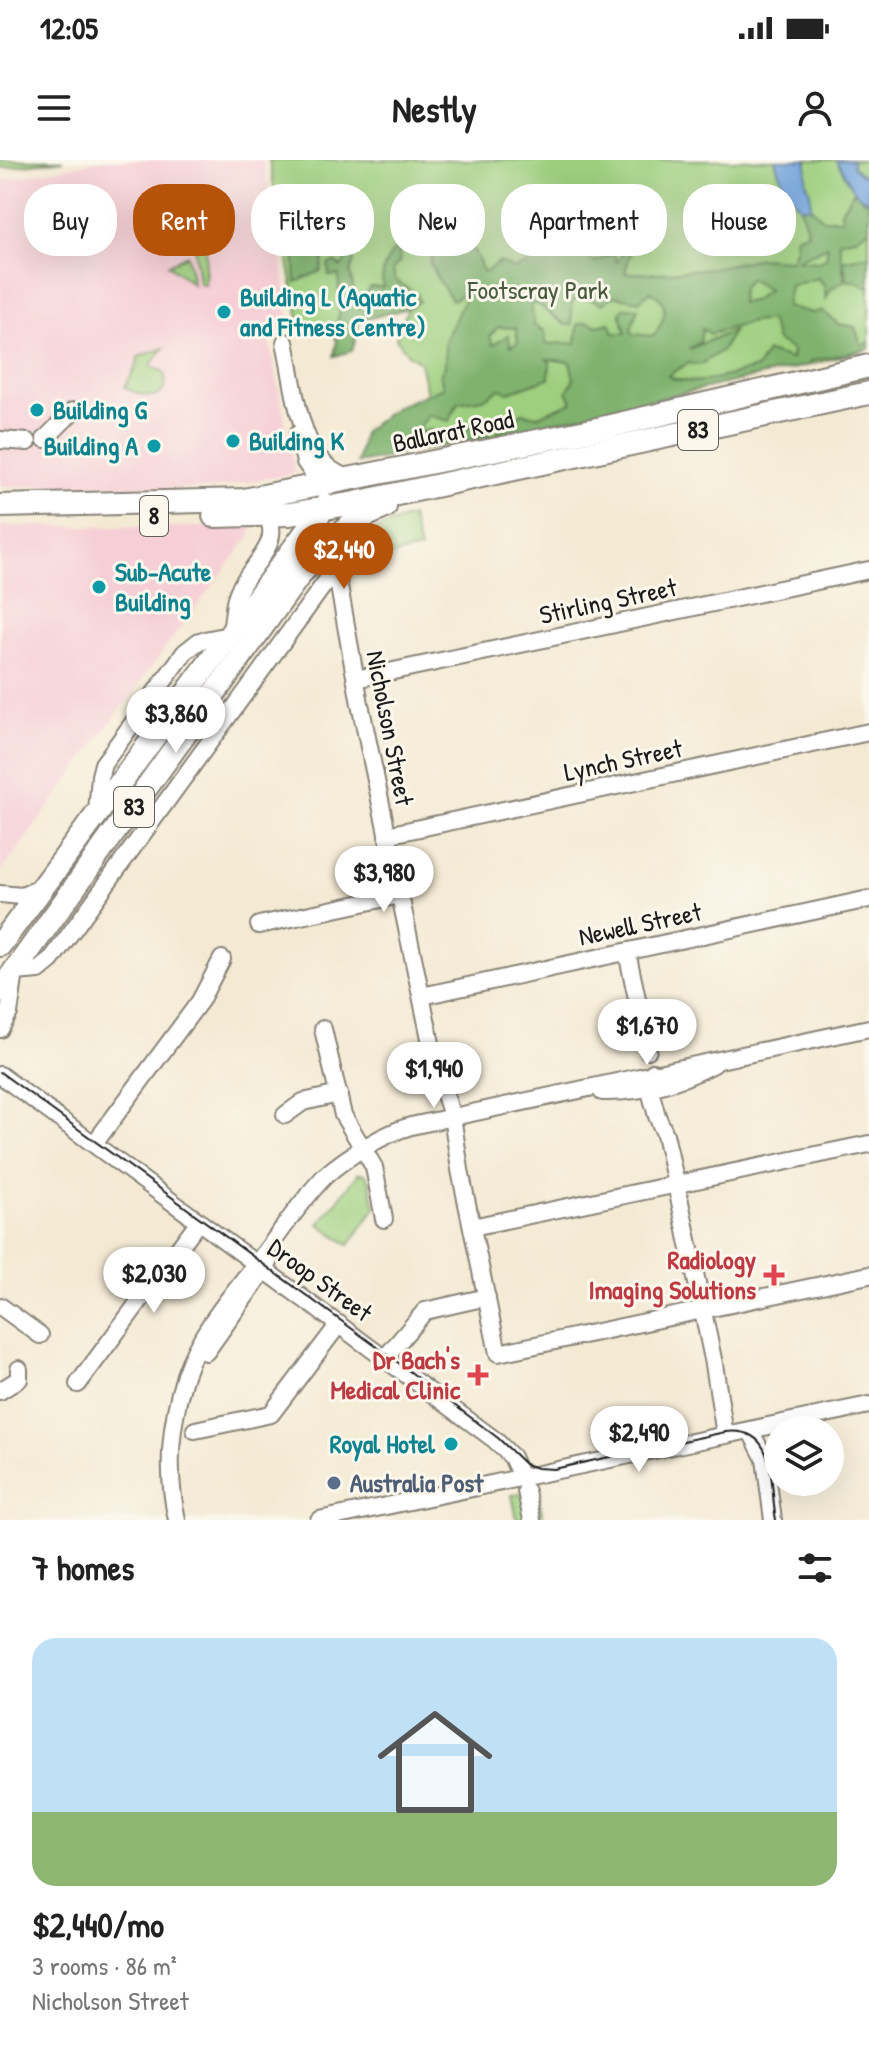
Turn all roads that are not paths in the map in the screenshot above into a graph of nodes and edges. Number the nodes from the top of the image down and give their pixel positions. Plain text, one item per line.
1 (285, 342) dead end
2 (868, 371) edge
3 (869, 393) edge
4 (733, 398) junction
5 (73, 411) dead end
6 (300, 412) junction
7 (738, 421) junction
8 (0, 440) edge
9 (480, 475) junction
10 (364, 477) junction
11 (334, 498) junction
12 (0, 506) edge
13 (42, 507) junction
14 (267, 516) junction
15 (338, 535) junction
16 (336, 568) junction
17 (869, 570) edge
18 (313, 602) junction
19 (230, 634) junction
20 (347, 634) junction
21 (239, 661) junction
22 (259, 674) junction
23 (356, 679) junction
24 (869, 732) edge
25 (387, 835) junction
26 (45, 885) junction
27 (0, 894) edge
28 (400, 895) junction
29 (869, 899) edge
30 (259, 925) dead end
31 (0, 945) edge
32 (627, 952) junction
33 (222, 959) dead end
34 (15, 972) junction
35 (0, 991) edge
36 (422, 996) junction
37 (869, 1028) edge
38 (0, 1029) edge
39 (323, 1029) dead end
40 (648, 1050) dead end
41 (0, 1075) edge
42 (654, 1081) junction
43 (339, 1094) junction
44 (285, 1115) dead end
45 (448, 1122) junction
46 (94, 1144) junction
47 (869, 1144) edge
48 (361, 1152) junction
49 (675, 1184) junction
50 (384, 1219) dead end
51 (199, 1221) junction
52 (472, 1227) junction
53 (260, 1267) junction
54 (869, 1275) edge
55 (487, 1297) junction
56 (0, 1306) edge
57 (701, 1311) junction
58 (339, 1324) junction
59 (40, 1335) dead end
60 (385, 1358) junction
61 (19, 1374) dead end
62 (78, 1384) dead end
63 (0, 1391) edge
64 (869, 1405) edge
65 (195, 1430) dead end
66 (750, 1430) junction
67 (725, 1435) junction
68 (524, 1484) junction
69 (177, 1520) edge
70 (319, 1520) edge
71 (532, 1520) edge
72 (773, 1520) edge

1 - 6 street
2 - 4 highway, Ballarat Road / 83
3 - 7 highway, Ballarat Road / 83
4 - 7 highway
4 - 10 highway, Ballarat Road / 83
5 - 8 street
6 - 10 street
6 - 11 street
7 - 9 highway, Ballarat Road / 83
9 - 11 highway, Ballarat Road / 8
9 - 15 highway, 83
10 - 11 highway, 83
11 - 13 highway, Ballarat Road / 8
11 - 14 highway, Ballarat Road / 8
11 - 19 highway, 83
12 - 13 highway, Ballarat Road / 8
13 - 14 highway, Ballarat Road / 8
14 - 19 street
15 - 16 street
15 - 21 highway, 83
16 - 18 street
16 - 20 street, Nicholson Street
17 - 23 street, Stirling Street
18 - 20 street, Nicholson Street
18 - 22 street
19 - 26 highway, 83
20 - 23 street, Nicholson Street
21 - 22 street
21 - 34 highway, 83
22 - 34 street
23 - 25 street, Nicholson Street
24 - 25 street, Lynch Street
25 - 28 street, Nicholson Street
26 - 27 street
26 - 31 highway, 83
28 - 30 street
28 - 36 street, Nicholson Street
29 - 32 street, Newell Street
32 - 36 street, Newell Street
32 - 40 street
33 - 46 street
34 - 35 highway, 83
34 - 38 street
36 - 45 street, Nicholson Street
37 - 42 street
39 - 43 street
41 - 46 street, Droop Street
42 - 45 street
42 - 49 street
43 - 44 street
43 - 48 street
45 - 48 street
45 - 52 street, Nicholson Street
46 - 51 street, Droop Street
47 - 49 street
48 - 50 street
48 - 53 street
49 - 52 street
49 - 57 street
51 - 53 street, Droop Street
51 - 62 street
52 - 55 street, Nicholson Street
53 - 58 street, Droop Street
53 - 69 street
54 - 57 street
55 - 57 street, Nicholson Street
55 - 60 street
56 - 59 street
57 - 67 street
58 - 60 street, Droop Street
58 - 65 street
60 - 68 street, Droop Street
61 - 63 street
64 - 66 street
66 - 67 street
66 - 72 street
67 - 68 street
68 - 70 street
68 - 71 street

